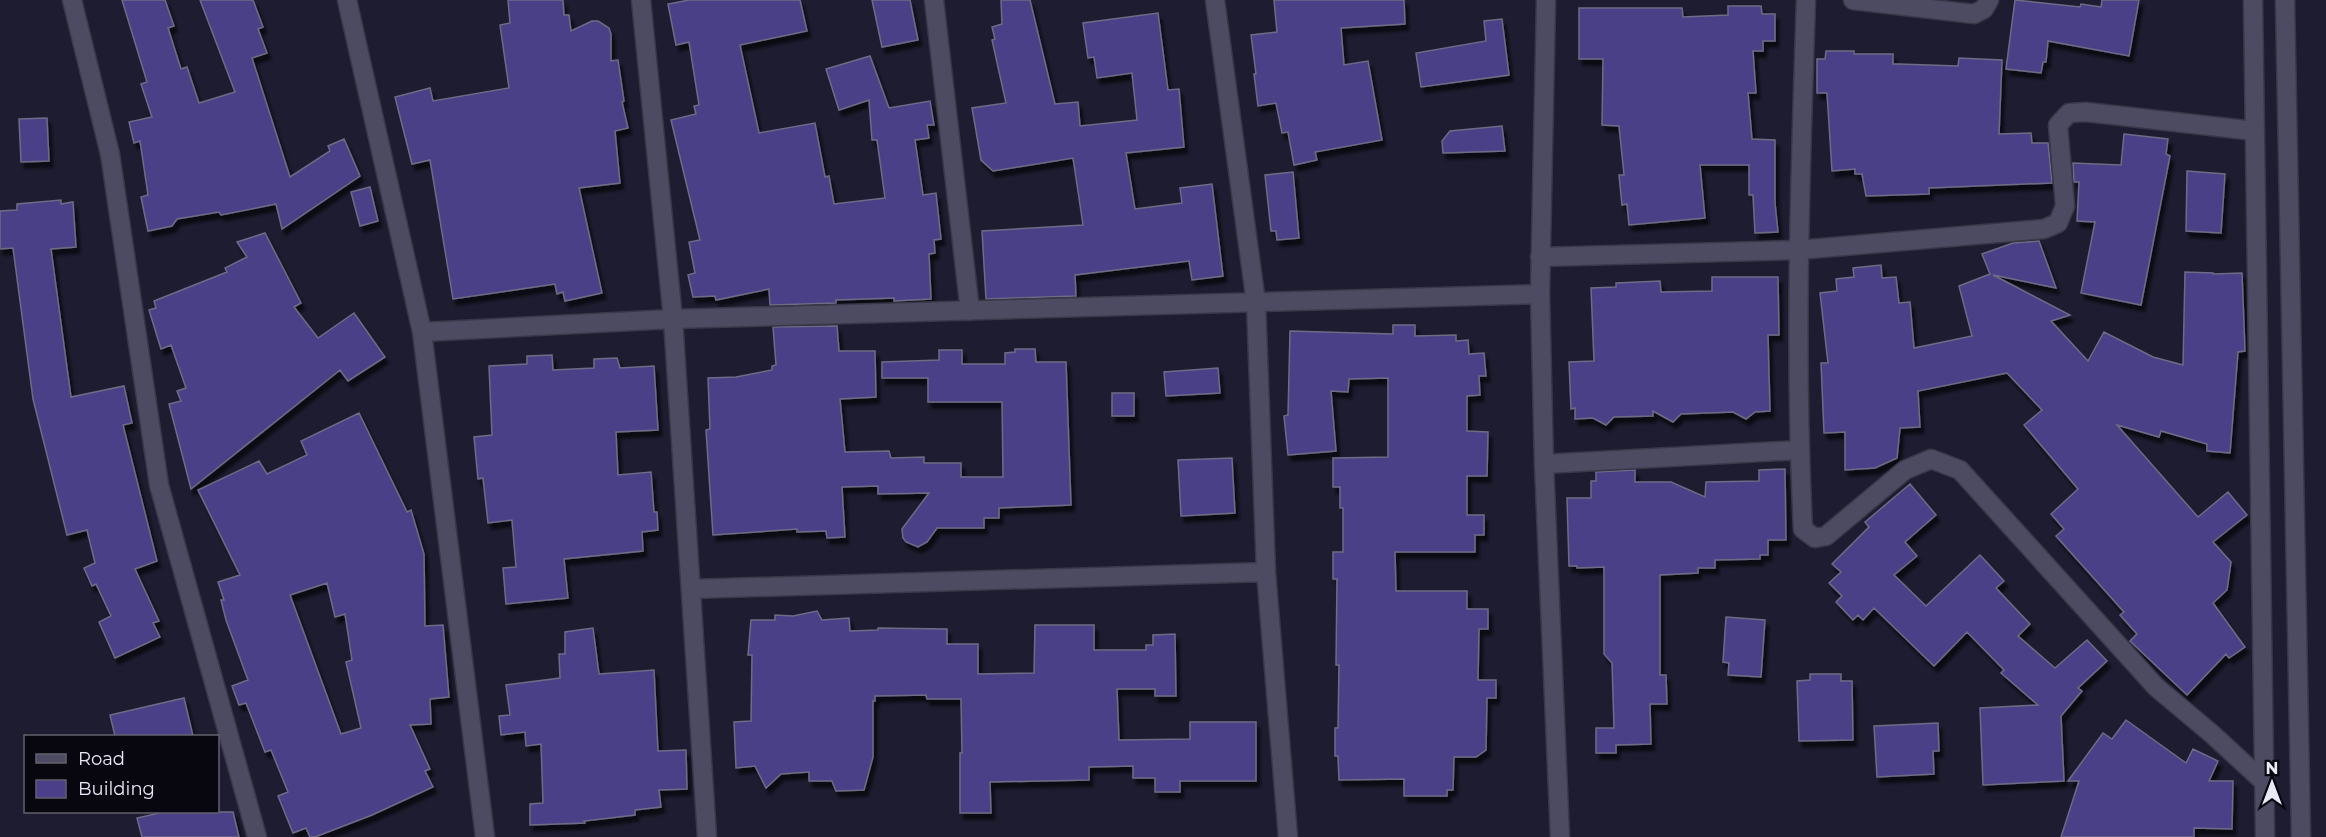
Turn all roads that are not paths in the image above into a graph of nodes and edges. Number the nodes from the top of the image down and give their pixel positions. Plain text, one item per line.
1 (72, 0) edge
2 (347, 0) edge
3 (641, 0) edge
4 (934, 0) edge
5 (1215, 0) edge
6 (1546, 0) edge
7 (1806, 0) edge
8 (1853, 0) edge
9 (1989, 0) edge
10 (2253, 0) edge
11 (2285, 0) edge
12 (2255, 131) junction
13 (1798, 250) junction
14 (1540, 256) junction
15 (1540, 294) junction
16 (1256, 303) junction
17 (970, 311) junction
18 (673, 319) junction
19 (422, 332) junction
20 (1799, 450) junction
21 (1544, 464) junction
22 (1266, 572) junction
23 (691, 589) junction
24 (2263, 781) junction
25 (257, 837) edge
26 (484, 837) edge
27 (707, 837) edge
28 (1288, 837) edge
29 (1560, 837) edge
30 (2265, 837) edge
31 (2301, 837) edge

1 - 25 street
2 - 19 street
3 - 18 street
4 - 17 street
5 - 16 street
6 - 14 street
7 - 13 street
8 - 9 street
10 - 12 street
11 - 31 street
12 - 13 street
12 - 24 street
13 - 14 street
13 - 20 street
14 - 15 street
15 - 16 street
15 - 21 street
16 - 17 street
16 - 22 street
17 - 18 street
18 - 19 street
18 - 23 street
19 - 26 street
20 - 21 street
20 - 24 street
21 - 29 street
22 - 23 street
22 - 28 street
23 - 27 street
24 - 30 street

